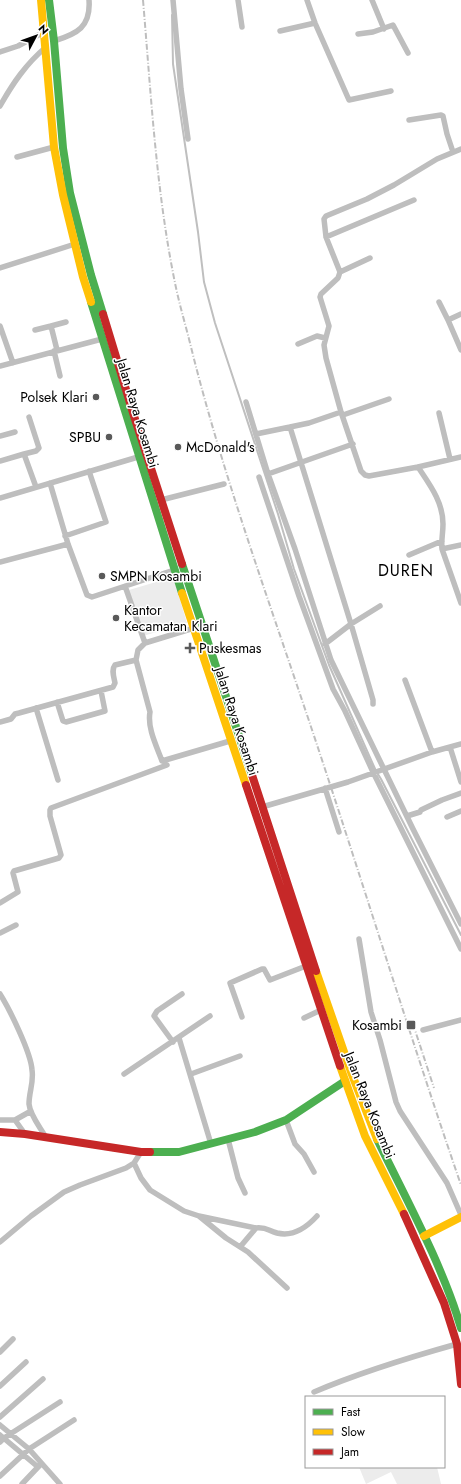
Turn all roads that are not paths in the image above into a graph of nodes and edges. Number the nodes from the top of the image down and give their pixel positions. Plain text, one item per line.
1 (40, 0) edge
2 (49, 0) edge
3 (89, 0) edge
4 (173, 0) edge
5 (238, 0) edge
6 (307, 0) edge
7 (372, 0) edge
8 (315, 23) junction
9 (242, 27) dead end
10 (384, 28) junction
11 (44, 32) junction
12 (280, 32) dead end
13 (358, 34) dead end
14 (54, 41) junction
15 (46, 46) junction
16 (0, 52) edge
17 (408, 53) dead end
18 (391, 91) dead end
19 (0, 106) edge
20 (409, 120) dead end
21 (188, 139) dead end
22 (54, 147) junction
23 (461, 149) edge
24 (453, 152) junction
25 (16, 157) dead end
26 (414, 200) dead end
27 (326, 238) junction
28 (74, 244) junction
29 (370, 258) dead end
30 (0, 268) edge
31 (340, 272) junction
32 (439, 302) dead end
33 (461, 314) edge
34 (448, 320) junction
35 (66, 322) dead end
36 (0, 326) edge
37 (51, 326) junction
38 (35, 330) dead end
39 (325, 338) junction
40 (102, 339) junction
41 (298, 344) dead end
42 (461, 350) edge
43 (56, 351) junction
44 (13, 362) junction
45 (0, 366) edge
46 (60, 376) dead end
47 (389, 399) dead end
48 (246, 402) dead end
49 (439, 413) dead end
50 (342, 414) junction
51 (29, 417) dead end
52 (290, 427) junction
53 (15, 432) dead end
54 (256, 434) junction
55 (0, 436) edge
56 (353, 444) junction
57 (139, 451) junction
58 (24, 454) junction
59 (461, 457) edge
60 (450, 459) junction
61 (0, 461) edge
62 (300, 462) junction
63 (418, 467) junction
64 (89, 471) junction
65 (268, 474) junction
66 (259, 477) dead end
67 (50, 483) junction
68 (224, 484) dead end
69 (36, 487) junction
70 (0, 498) edge
71 (161, 500) junction
72 (273, 503) junction
73 (65, 536) junction
74 (442, 541) junction
75 (68, 544) junction
76 (461, 545) edge
77 (442, 549) junction
78 (409, 555) dead end
79 (0, 562) edge
80 (174, 570) junction
81 (125, 586) junction
82 (304, 594) junction
83 (461, 603) edge
84 (380, 606) dead end
85 (351, 624) junction
86 (202, 626) junction
87 (193, 628) junction
88 (145, 644) junction
89 (323, 649) junction
90 (136, 660) junction
91 (326, 661) junction
92 (405, 680) dead end
93 (101, 691) junction
94 (58, 702) junction
95 (373, 704) dead end
96 (36, 708) junction
97 (349, 709) junction
98 (0, 722) edge
99 (230, 741) junction
100 (461, 744) edge
101 (450, 748) junction
102 (432, 752) junction
103 (167, 765) dead end
104 (378, 770) junction
105 (58, 780) dead end
106 (461, 782) edge
107 (325, 788) junction
108 (461, 793) edge
109 (262, 807) junction
110 (461, 812) edge
111 (407, 816) junction
112 (447, 817) dead end
113 (339, 832) dead end
114 (0, 903) edge
115 (461, 924) edge
116 (16, 925) dead end
117 (0, 933) edge
118 (359, 939) dead end
119 (461, 949) edge
120 (306, 966) junction
121 (0, 994) edge
122 (182, 994) dead end
123 (321, 1010) junction
124 (210, 1016) dead end
125 (242, 1017) dead end
126 (304, 1018) dead end
127 (461, 1020) edge
128 (423, 1030) dead end
129 (179, 1038) junction
130 (173, 1042) junction
131 (240, 1056) dead end
132 (124, 1074) dead end
133 (190, 1074) junction
134 (345, 1081) junction
135 (31, 1111) junction
136 (0, 1120) edge
137 (15, 1120) junction
138 (286, 1120) junction
139 (0, 1132) edge
140 (25, 1134) junction
141 (45, 1136) junction
142 (228, 1139) junction
143 (211, 1144) junction
144 (141, 1152) junction
145 (134, 1163) junction
146 (314, 1172) dead end
147 (246, 1193) dead end
148 (199, 1216) junction
149 (317, 1216) dead end
150 (461, 1216) edge
151 (256, 1228) junction
152 (424, 1236) junction
153 (0, 1242) edge
154 (240, 1247) junction
155 (287, 1288) dead end
156 (461, 1328) edge
157 (13, 1339) dead end
158 (457, 1344) junction
159 (0, 1352) edge
160 (26, 1362) dead end
161 (43, 1379) dead end
162 (461, 1384) edge
163 (0, 1386) edge
164 (314, 1392) dead end
165 (60, 1402) dead end
166 (0, 1417) edge
167 (74, 1420) dead end
168 (0, 1425) edge
169 (11, 1434) junction
170 (1, 1438) edge
171 (29, 1449) junction
172 (23, 1454) junction
173 (40, 1465) junction
174 (0, 1476) edge
175 (56, 1483) edge
176 (22, 1484) edge

1 - 11 main road, Jalan Raya Kosambi
2 - 14 main road, Jalan Raya Kosambi
3 - 14 street
4 - 21 street
5 - 9 street
6 - 8 street
7 - 10 street
8 - 12 street
8 - 18 street
10 - 13 street
10 - 17 street
11 - 15 main road, Jalan Raya Kosambi
11 - 16 street
14 - 57 main road, Jalan Raya Kosambi
15 - 19 street
15 - 22 main road, Jalan Raya Kosambi
20 - 24 street
22 - 25 street
22 - 28 main road, Jalan Raya Kosambi
23 - 24 street
24 - 27 street
26 - 27 street
27 - 31 street
28 - 30 street
28 - 40 main road, Jalan Raya Kosambi
29 - 31 street
31 - 39 street
32 - 34 street
33 - 34 street
34 - 42 street
35 - 37 street
36 - 44 street
37 - 38 street
37 - 43 street
39 - 41 street
39 - 50 street
40 - 43 street
40 - 57 main road, Jalan Raya Kosambi
43 - 44 street
43 - 46 street
44 - 45 street
47 - 50 street
48 - 54 street
49 - 60 street
50 - 52 street
50 - 56 street
51 - 58 street
52 - 54 street
52 - 62 street
53 - 55 street
54 - 65 street
56 - 62 street
56 - 63 street
57 - 64 street
57 - 71 main road, Jalan Raya Kosambi
57 - 80 main road, Jalan Raya Kosambi
58 - 61 street
58 - 69 street
59 - 60 street
60 - 63 street
62 - 65 street
62 - 85 street
63 - 74 street
64 - 67 street
64 - 73 street
65 - 72 street
66 - 72 street
67 - 69 street
67 - 73 street
68 - 71 street
69 - 70 street
71 - 86 main road, Jalan Raya Kosambi
72 - 82 street
72 - 82 street
73 - 75 street
74 - 77 street
74 - 78 street
75 - 79 street
75 - 81 street
76 - 77 street
77 - 83 street
80 - 81 street
80 - 87 main road, Jalan Raya Kosambi
81 - 88 street
82 - 89 street
82 - 89 street
84 - 85 street
85 - 89 street
85 - 95 street
86 - 87 street
86 - 109 main road, Jalan Raya Kosambi
87 - 88 street
87 - 99 main road, Jalan Raya Kosambi
88 - 90 street
89 - 91 street
89 - 91 street
90 - 93 street
90 - 99 street
91 - 97 street
91 - 97 street
92 - 102 street
93 - 94 street
93 - 94 street
94 - 96 street
96 - 98 street
96 - 105 street
97 - 104 street
97 - 104 street
99 - 120 main road, Jalan Raya Kosambi
100 - 101 street
101 - 102 street
101 - 106 street
102 - 104 street
103 - 114 street
104 - 107 street
104 - 111 street
104 - 119 street
107 - 109 street
107 - 113 street
108 - 111 street
109 - 152 main road, Jalan Raya Kosambi
110 - 112 street
111 - 115 street
116 - 117 street
118 - 150 street
120 - 123 main road, Jalan Raya Kosambi
120 - 125 street
121 - 135 street
122 - 130 street
123 - 126 street
123 - 134 main road, Jalan Raya Kosambi
124 - 129 street
127 - 128 street
129 - 130 street
129 - 133 street
130 - 132 street
131 - 133 street
133 - 143 street
134 - 138 main road
134 - 158 main road, Jalan Raya Kosambi
135 - 137 street
135 - 141 street
136 - 137 street
137 - 140 street
138 - 142 main road
138 - 146 street
139 - 140 main road
140 - 141 main road
141 - 144 main road
142 - 143 main road
142 - 147 street
143 - 144 main road
144 - 145 street
145 - 148 street
145 - 153 street
148 - 151 street
148 - 154 street
149 - 151 street
150 - 152 main road
151 - 154 street
152 - 156 main road, Jalan Raya Kosambi
154 - 155 street
157 - 159 street
158 - 162 main road, Jalan Raya Kosambi
158 - 164 street
160 - 163 street
161 - 166 street
165 - 169 street
167 - 171 street
168 - 169 street
169 - 170 street
169 - 171 street
170 - 172 street
171 - 172 street
171 - 173 street
172 - 173 street
172 - 174 street
173 - 175 street
173 - 176 street

